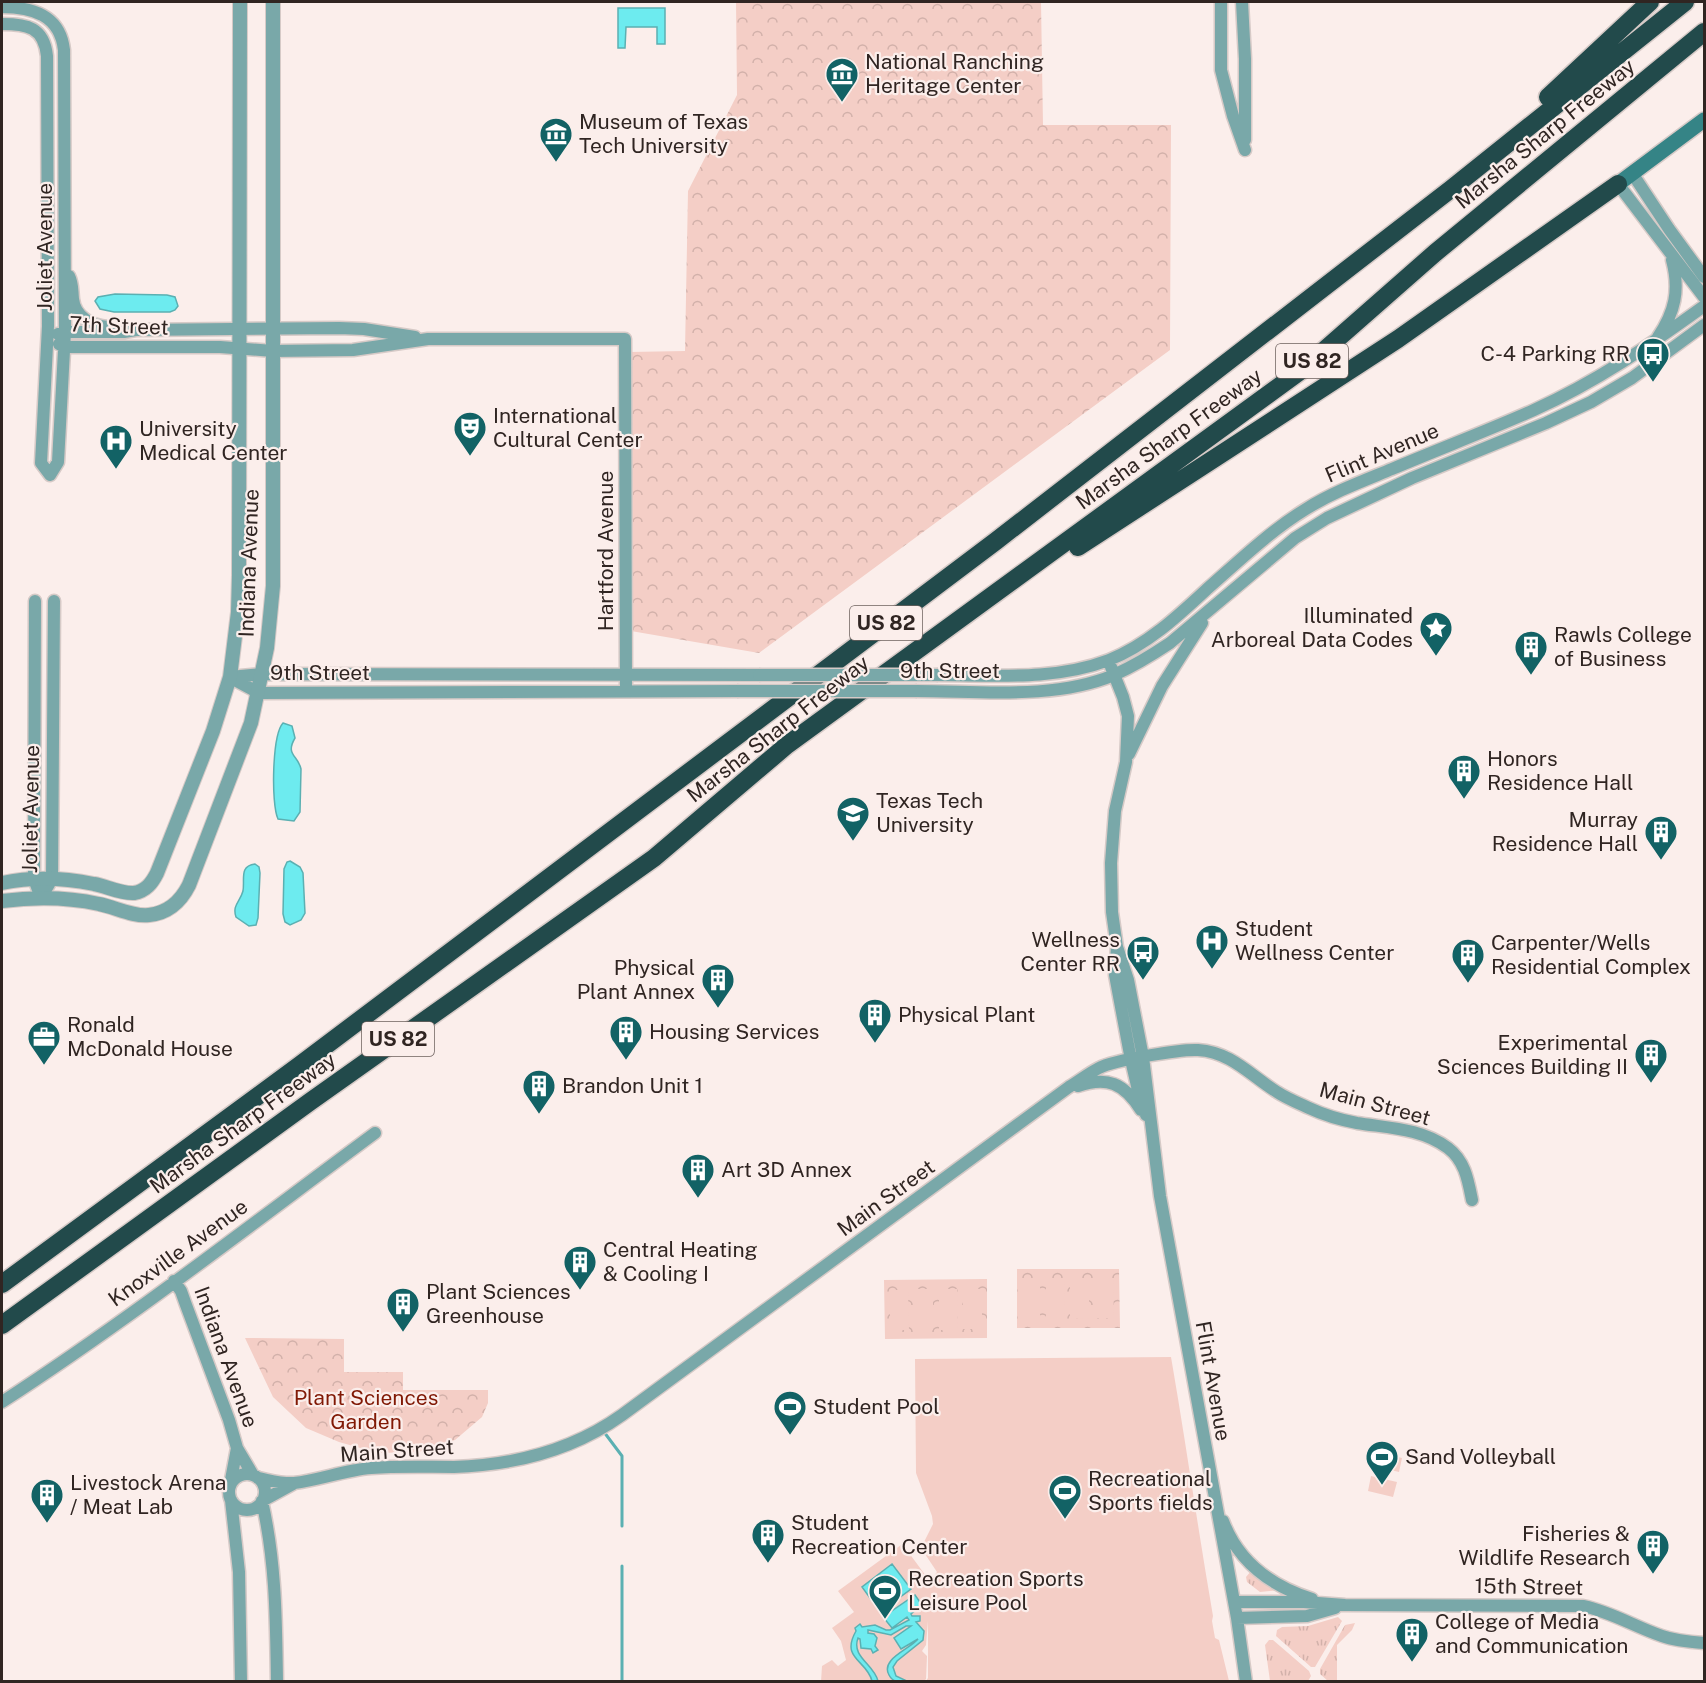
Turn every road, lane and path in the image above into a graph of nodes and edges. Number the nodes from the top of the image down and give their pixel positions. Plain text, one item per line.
1 (240, 2) edge
2 (273, 2) edge
3 (1221, 2) edge
4 (1242, 2) edge
5 (1650, 2) edge
6 (1685, 2) edge
7 (2, 7) edge
8 (2, 24) edge
9 (1704, 32) edge
10 (1704, 120) edge
11 (1632, 172) junction
12 (1618, 184) junction
13 (1451, 189) junction
14 (1671, 253) junction
15 (65, 268) junction
16 (1704, 277) edge
17 (1704, 297) edge
18 (1704, 306) edge
19 (1704, 324) edge
20 (273, 328) junction
21 (240, 329) junction
22 (136, 330) junction
23 (65, 332) junction
24 (48, 337) junction
25 (428, 339) junction
26 (625, 339) joint
27 (1655, 342) junction
28 (64, 347) junction
29 (240, 349) junction
30 (273, 351) junction
31 (35, 601) dead end
32 (54, 601) dead end
33 (1213, 607) junction
34 (1109, 660) junction
35 (899, 664) junction
36 (263, 674) junction
37 (1113, 675) junction
38 (626, 676) junction
39 (230, 677) junction
40 (626, 691) junction
41 (259, 693) junction
42 (1126, 762) junction
43 (34, 879) junction
44 (52, 879) junction
45 (2, 883) edge
46 (41, 898) junction
47 (2, 901) edge
48 (1137, 1059) junction
49 (1065, 1091) junction
50 (1149, 1123) junction
51 (375, 1133) dead end
52 (1472, 1200) dead end
53 (174, 1281) junction
54 (2, 1284) edge
55 (2, 1325) edge
56 (2, 1402) edge
57 (237, 1448) junction
58 (255, 1476) junction
59 (294, 1483) junction
60 (230, 1485) junction
61 (1213, 1494) junction
62 (231, 1500) junction
63 (262, 1501) junction
64 (1233, 1602) junction
65 (1345, 1605) junction
66 (1237, 1618) junction
67 (1704, 1643) edge
68 (241, 1682) edge
69 (277, 1682) edge
70 (1246, 1682) edge

1 - 21 street, Indiana Avenue
2 - 20 street, Indiana Avenue
3 - 4 street
5 - 13 highway
6 - 13 highway, Marsha Sharp Freeway / US 82
7 - 15 street, Joliet Avenue
8 - 24 street, Joliet Avenue
9 - 35 highway, Marsha Sharp Freeway / US 82
10 - 11 main road
11 - 12 main road
11 - 16 street
12 - 14 street
12 - 35 highway
13 - 54 highway, Marsha Sharp Freeway / US 82
14 - 17 street
14 - 27 street
15 - 22 street
15 - 23 street, Joliet Avenue
18 - 27 street, Flint Avenue
19 - 33 street, Flint Avenue
20 - 21 street, 7th Street
20 - 25 street, 7th Street
20 - 30 street, Indiana Avenue
21 - 22 street, 7th Street
21 - 29 street, Indiana Avenue
22 - 23 street, 7th Street
23 - 24 street, 7th Street
23 - 28 street, Joliet Avenue
24 - 28 street, 7th Street
24 - 28 street, Joliet Avenue
25 - 26 street, 7th Street
25 - 30 street, 7th Street
26 - 38 street, Hartford Avenue
27 - 34 street, Flint Avenue
28 - 29 street, 7th Street
29 - 30 street, 7th Street
29 - 39 street, Indiana Avenue
30 - 36 street, Indiana Avenue
31 - 43 street, Joliet Avenue
32 - 44 street, Joliet Avenue
33 - 37 street, Flint Avenue
33 - 42 street, Flint Avenue
34 - 37 street, Flint Avenue
34 - 38 street, 9th Street, bridge
35 - 55 highway, Marsha Sharp Freeway / US 82
36 - 38 street, 9th Street
36 - 39 street, 9th Street
36 - 41 street, Indiana Avenue
37 - 40 street, 9th Street, bridge
37 - 42 street, Flint Avenue
38 - 40 street, Hartford Avenue
39 - 41 street, 9th Street
39 - 44 street, Indiana Avenue
40 - 41 street, 9th Street
41 - 46 street, Indiana Avenue
42 - 48 street, Flint Avenue
43 - 44 street
43 - 45 street
43 - 46 street, Joliet Avenue
44 - 46 street, Joliet Avenue
46 - 47 street
48 - 49 street, Main Street
48 - 50 street, Flint Avenue
48 - 52 street, Main Street
49 - 50 street
49 - 59 street, Main Street
50 - 61 street, Flint Avenue
51 - 53 street, Knoxville Avenue
53 - 56 street, Knoxville Avenue
53 - 57 street, Indiana Avenue
57 - 58 street, Indiana Avenue
57 - 60 street, Indiana Avenue
58 - 59 street, Main Street
58 - 60 street
58 - 63 street
59 - 63 street, Main Street
60 - 62 street
61 - 64 street, Flint Avenue
61 - 65 street
62 - 63 street
62 - 68 street
63 - 69 street
64 - 65 street, 15th Street
64 - 66 street, Flint Avenue
65 - 66 street, 15th Street
65 - 67 street, 15th Street
66 - 70 street, Flint Avenue

